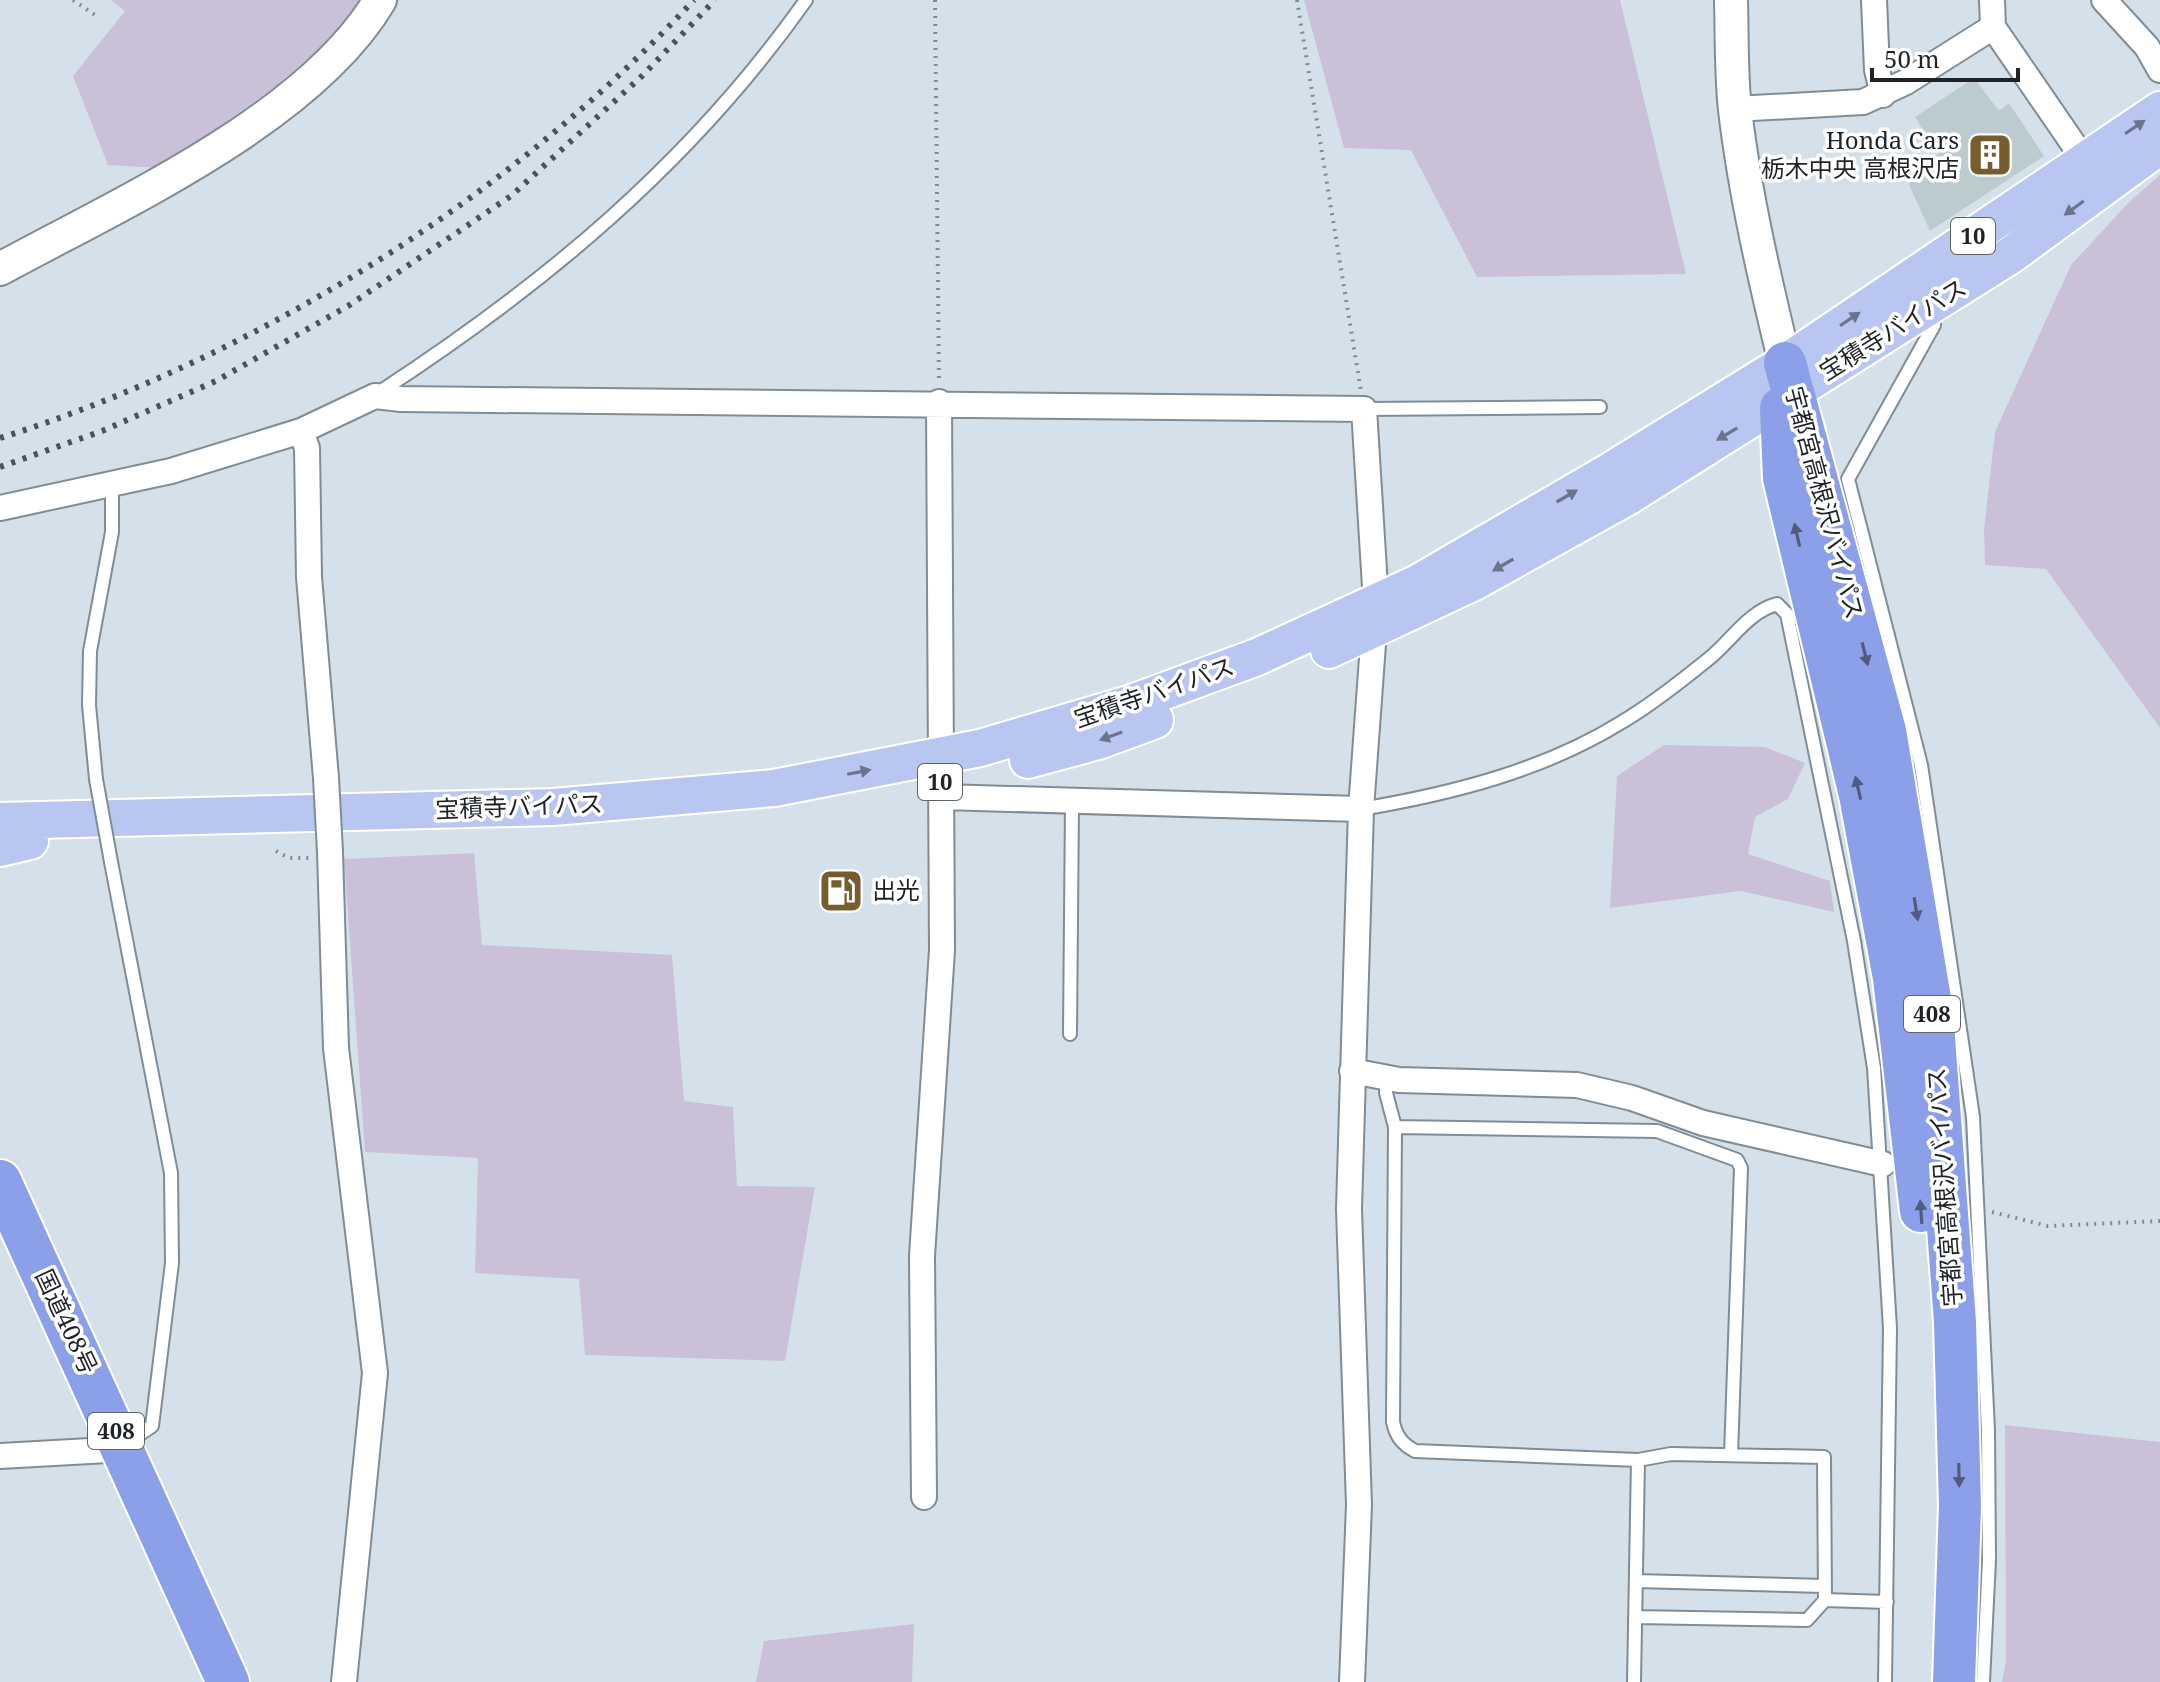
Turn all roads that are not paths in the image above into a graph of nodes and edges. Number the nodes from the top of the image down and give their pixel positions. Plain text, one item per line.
1 (380, 0) edge
2 (806, 0) edge
3 (1731, 0) edge
4 (1874, 0) edge
5 (1992, 0) edge
6 (2104, 0) edge
7 (1993, 27) junction
8 (2154, 43) edge
9 (2160, 70) edge
10 (1883, 95) junction
11 (1735, 109) junction
12 (2160, 110) edge
13 (2160, 146) edge
14 (2085, 161) junction
15 (0, 269) edge
16 (1934, 325) dead end
17 (1786, 386) junction
18 (375, 396) junction
19 (939, 402) junction
20 (1600, 407) dead end
21 (1364, 409) junction
22 (301, 431) junction
23 (112, 485) junction
24 (0, 508) edge
25 (1375, 617) junction
26 (942, 778) junction
27 (1072, 803) junction
28 (1361, 809) junction
29 (0, 821) edge
30 (10, 843) edge
31 (1878, 981) junction
32 (1070, 1034) dead end
33 (1352, 1071) junction
34 (1387, 1077) junction
35 (1395, 1127) junction
36 (1883, 1164) junction
37 (0, 1181) edge
38 (122, 1446) junction
39 (1731, 1455) junction
40 (0, 1456) edge
41 (1638, 1460) junction
42 (924, 1497) dead end
43 (1636, 1581) junction
44 (1824, 1586) junction
45 (1825, 1600) junction
46 (1887, 1602) junction
47 (1635, 1617) junction
48 (228, 1682) edge
49 (344, 1682) edge
50 (1352, 1682) edge
51 (1634, 1682) edge
52 (1885, 1682) edge
53 (1926, 1682) edge
54 (1954, 1682) edge
55 (1983, 1682) edge

1 - 15 street
2 - 18 lane
3 - 11 street
4 - 10 street
5 - 7 street
6 - 8 street
7 - 10 street
7 - 14 street
8 - 9 street
10 - 11 street
11 - 17 street
14 -> 12 main road, 宝積寺バイパス / 10
13 -> 17 main road, 宝積寺バイパス / 10
17 -> 14 main road, 宝積寺バイパス / 10
16 - 55 lane
17 - 25 main road, 宝積寺バイパス / 10
31 -> 17 highway, 宇都宮高根沢バイパス / 408
17 -> 54 highway, 宇都宮高根沢バイパス / 408
18 - 19 street
18 - 22 street
19 - 21 street
19 - 26 street
20 - 21 lane
21 - 25 street
22 - 23 street
22 - 49 street, bridge
23 - 24 street
23 - 38 lane, bridge
25 - 26 main road, 宝積寺バイパス / 10
25 - 28 street
26 - 27 street
29 -> 26 main road, 宝積寺バイパス / 10
26 - 30 main road, 宝積寺バイパス / 10
26 - 42 street
27 - 28 street
27 - 32 lane
28 - 31 lane
28 - 33 street
31 - 36 lane
53 -> 31 highway, 宇都宮高根沢バイパス / 408
33 - 34 street
33 - 50 street
34 - 35 lane
34 - 36 street
35 - 39 lane
35 - 41 lane
36 - 46 lane
37 - 38 highway, 国道408号 / 408
38 - 40 street
38 - 48 highway, 国道408号 / 408
39 - 41 lane
39 - 44 lane
41 - 43 lane
43 - 44 lane
43 - 47 lane
44 - 45 lane
45 - 46 lane
45 - 47 lane
46 - 52 lane
47 - 51 lane

